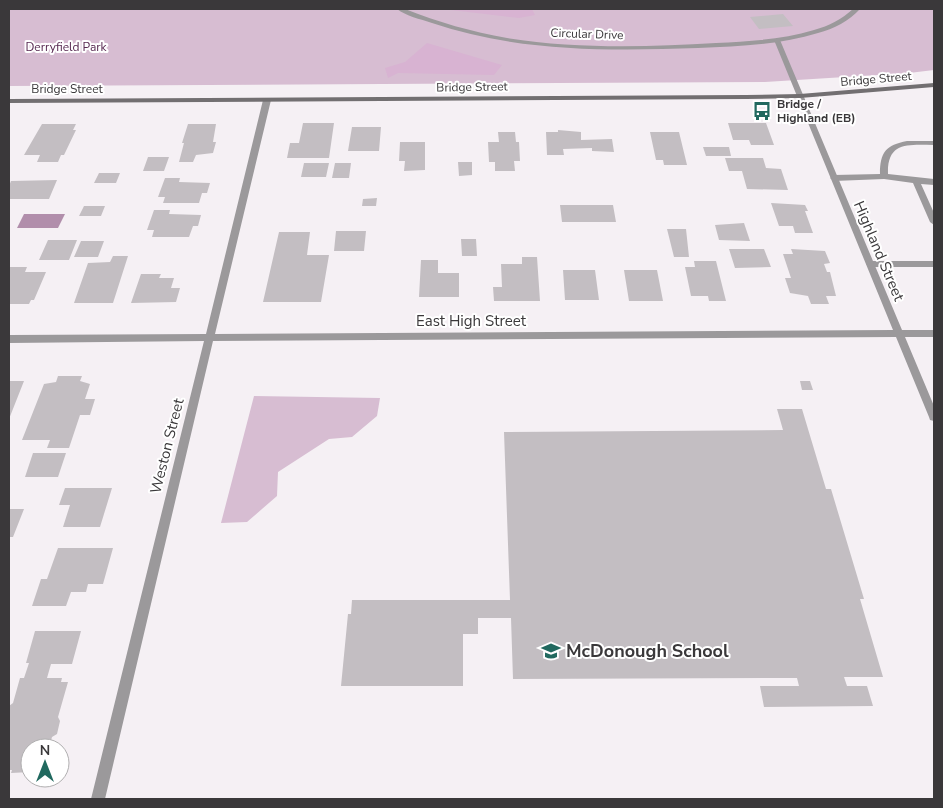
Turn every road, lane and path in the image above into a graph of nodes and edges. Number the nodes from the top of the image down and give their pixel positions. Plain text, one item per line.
1 (400, 9) edge
2 (857, 9) edge
3 (778, 40) junction
4 (934, 85) edge
5 (800, 96) junction
6 (267, 100) junction
7 (9, 101) edge
8 (934, 143) edge
9 (884, 176) junction
10 (834, 178) junction
11 (916, 181) junction
12 (934, 182) edge
13 (934, 222) edge
14 (870, 264) junction
15 (934, 264) edge
16 (934, 333) edge
17 (899, 334) junction
18 (209, 338) junction
19 (9, 339) edge
20 (934, 417) edge
21 (98, 799) edge

1 - 3 street, Circular Drive
2 - 3 street, Circular Drive
3 - 5 street
4 - 5 main road, Bridge Street
5 - 6 main road, Bridge Street
5 - 10 street, Highland Street
6 - 7 main road, Bridge Street
6 - 18 street, Weston Street
8 - 9 street
9 - 10 street
9 - 11 street
10 - 14 street, Highland Street
11 - 12 street
11 - 13 street
14 - 15 street
14 - 17 street, Highland Street
16 - 17 street, East High Street
17 - 18 street, East High Street
17 - 20 street, Highland Street
18 - 19 street, East High Street
18 - 21 street, Weston Street

